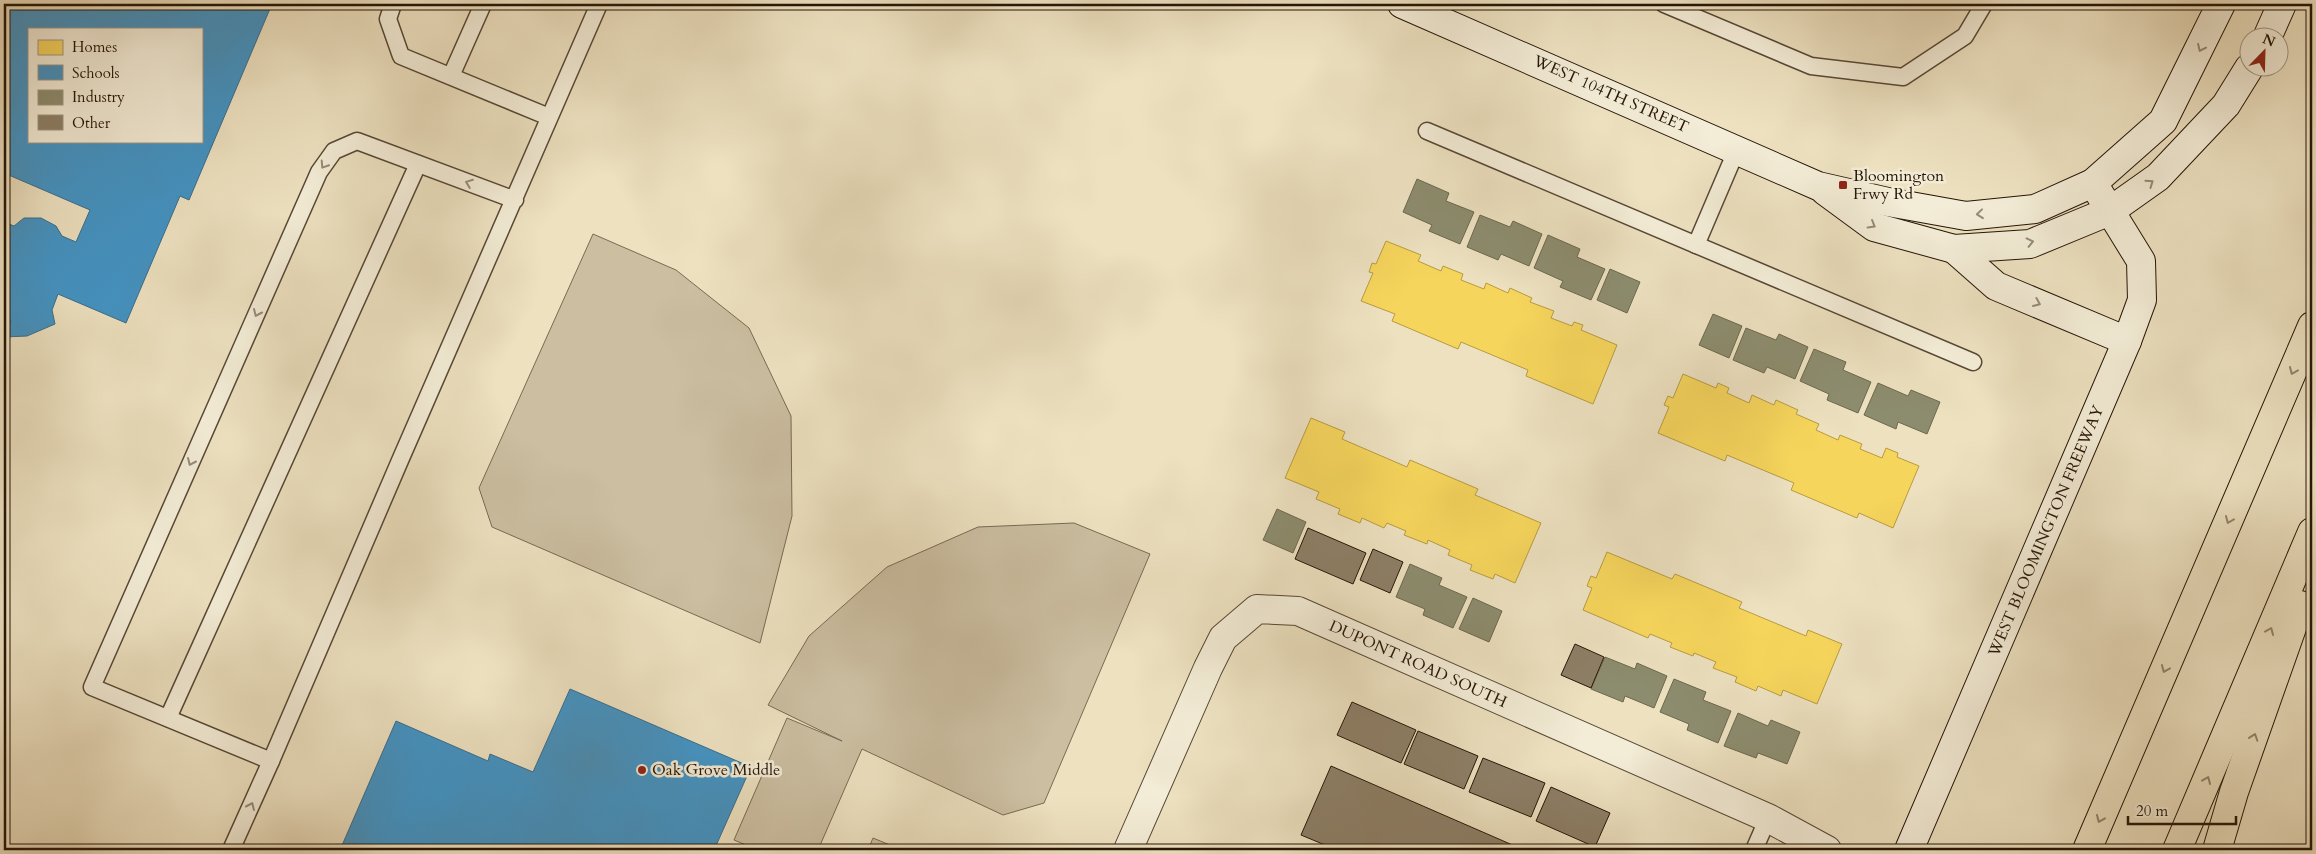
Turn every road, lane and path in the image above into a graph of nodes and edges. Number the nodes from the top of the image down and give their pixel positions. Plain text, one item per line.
1 (393, 4) edge
2 (483, 4) edge
3 (599, 4) edge
4 (1402, 4) edge
5 (1664, 4) edge
6 (1984, 4) edge
7 (2221, 4) edge
8 (2282, 4) edge
9 (2271, 28) edge
10 (451, 76) junction
11 (2243, 78) edge
12 (549, 117) junction
13 (1427, 130) dead end
14 (1737, 149) junction
15 (418, 164) junction
16 (2092, 183) junction
17 (1818, 186) junction
18 (515, 200) junction
19 (2110, 211) junction
20 (1696, 245) junction
21 (1954, 248) junction
22 (2312, 326) edge
23 (2127, 341) junction
24 (1973, 362) dead end
25 (2312, 532) edge
26 (2312, 572) edge
27 (168, 718) junction
28 (271, 761) junction
29 (1768, 818) junction
30 (231, 850) edge
31 (1128, 850) edge
32 (1754, 850) edge
33 (1827, 850) edge
34 (1909, 850) edge
35 (2087, 850) edge
36 (2177, 850) edge
37 (2217, 850) edge

1 - 10 lane
2 - 10 lane
3 - 12 lane
4 - 14 street, WEST 104TH STREET
5 - 6 lane
7 -> 16 street
8 - 9 street
10 - 12 lane
19 -> 11 street
12 - 18 lane
13 - 20 lane
14 - 17 street, WEST 104TH STREET
14 - 20 lane
18 -> 15 lane
15 - 27 lane
15 -> 27 lane
16 -> 17 street, WEST 104TH STREET
16 - 19 street, WEST BLOOMINGTON FREEWAY
17 -> 21 street, WEST 104TH STREET
18 - 28 lane
21 -> 19 street, WEST 104TH STREET
19 - 23 street, WEST BLOOMINGTON FREEWAY
20 - 24 lane
21 -> 23 street
22 -> 35 highway
23 - 34 street, WEST BLOOMINGTON FREEWAY
36 -> 25 highway
37 -> 26 highway
27 - 28 lane
30 -> 28 lane
29 - 31 street, DUPONT ROAD SOUTH
29 - 32 lane
29 - 33 street, DUPONT ROAD SOUTH

